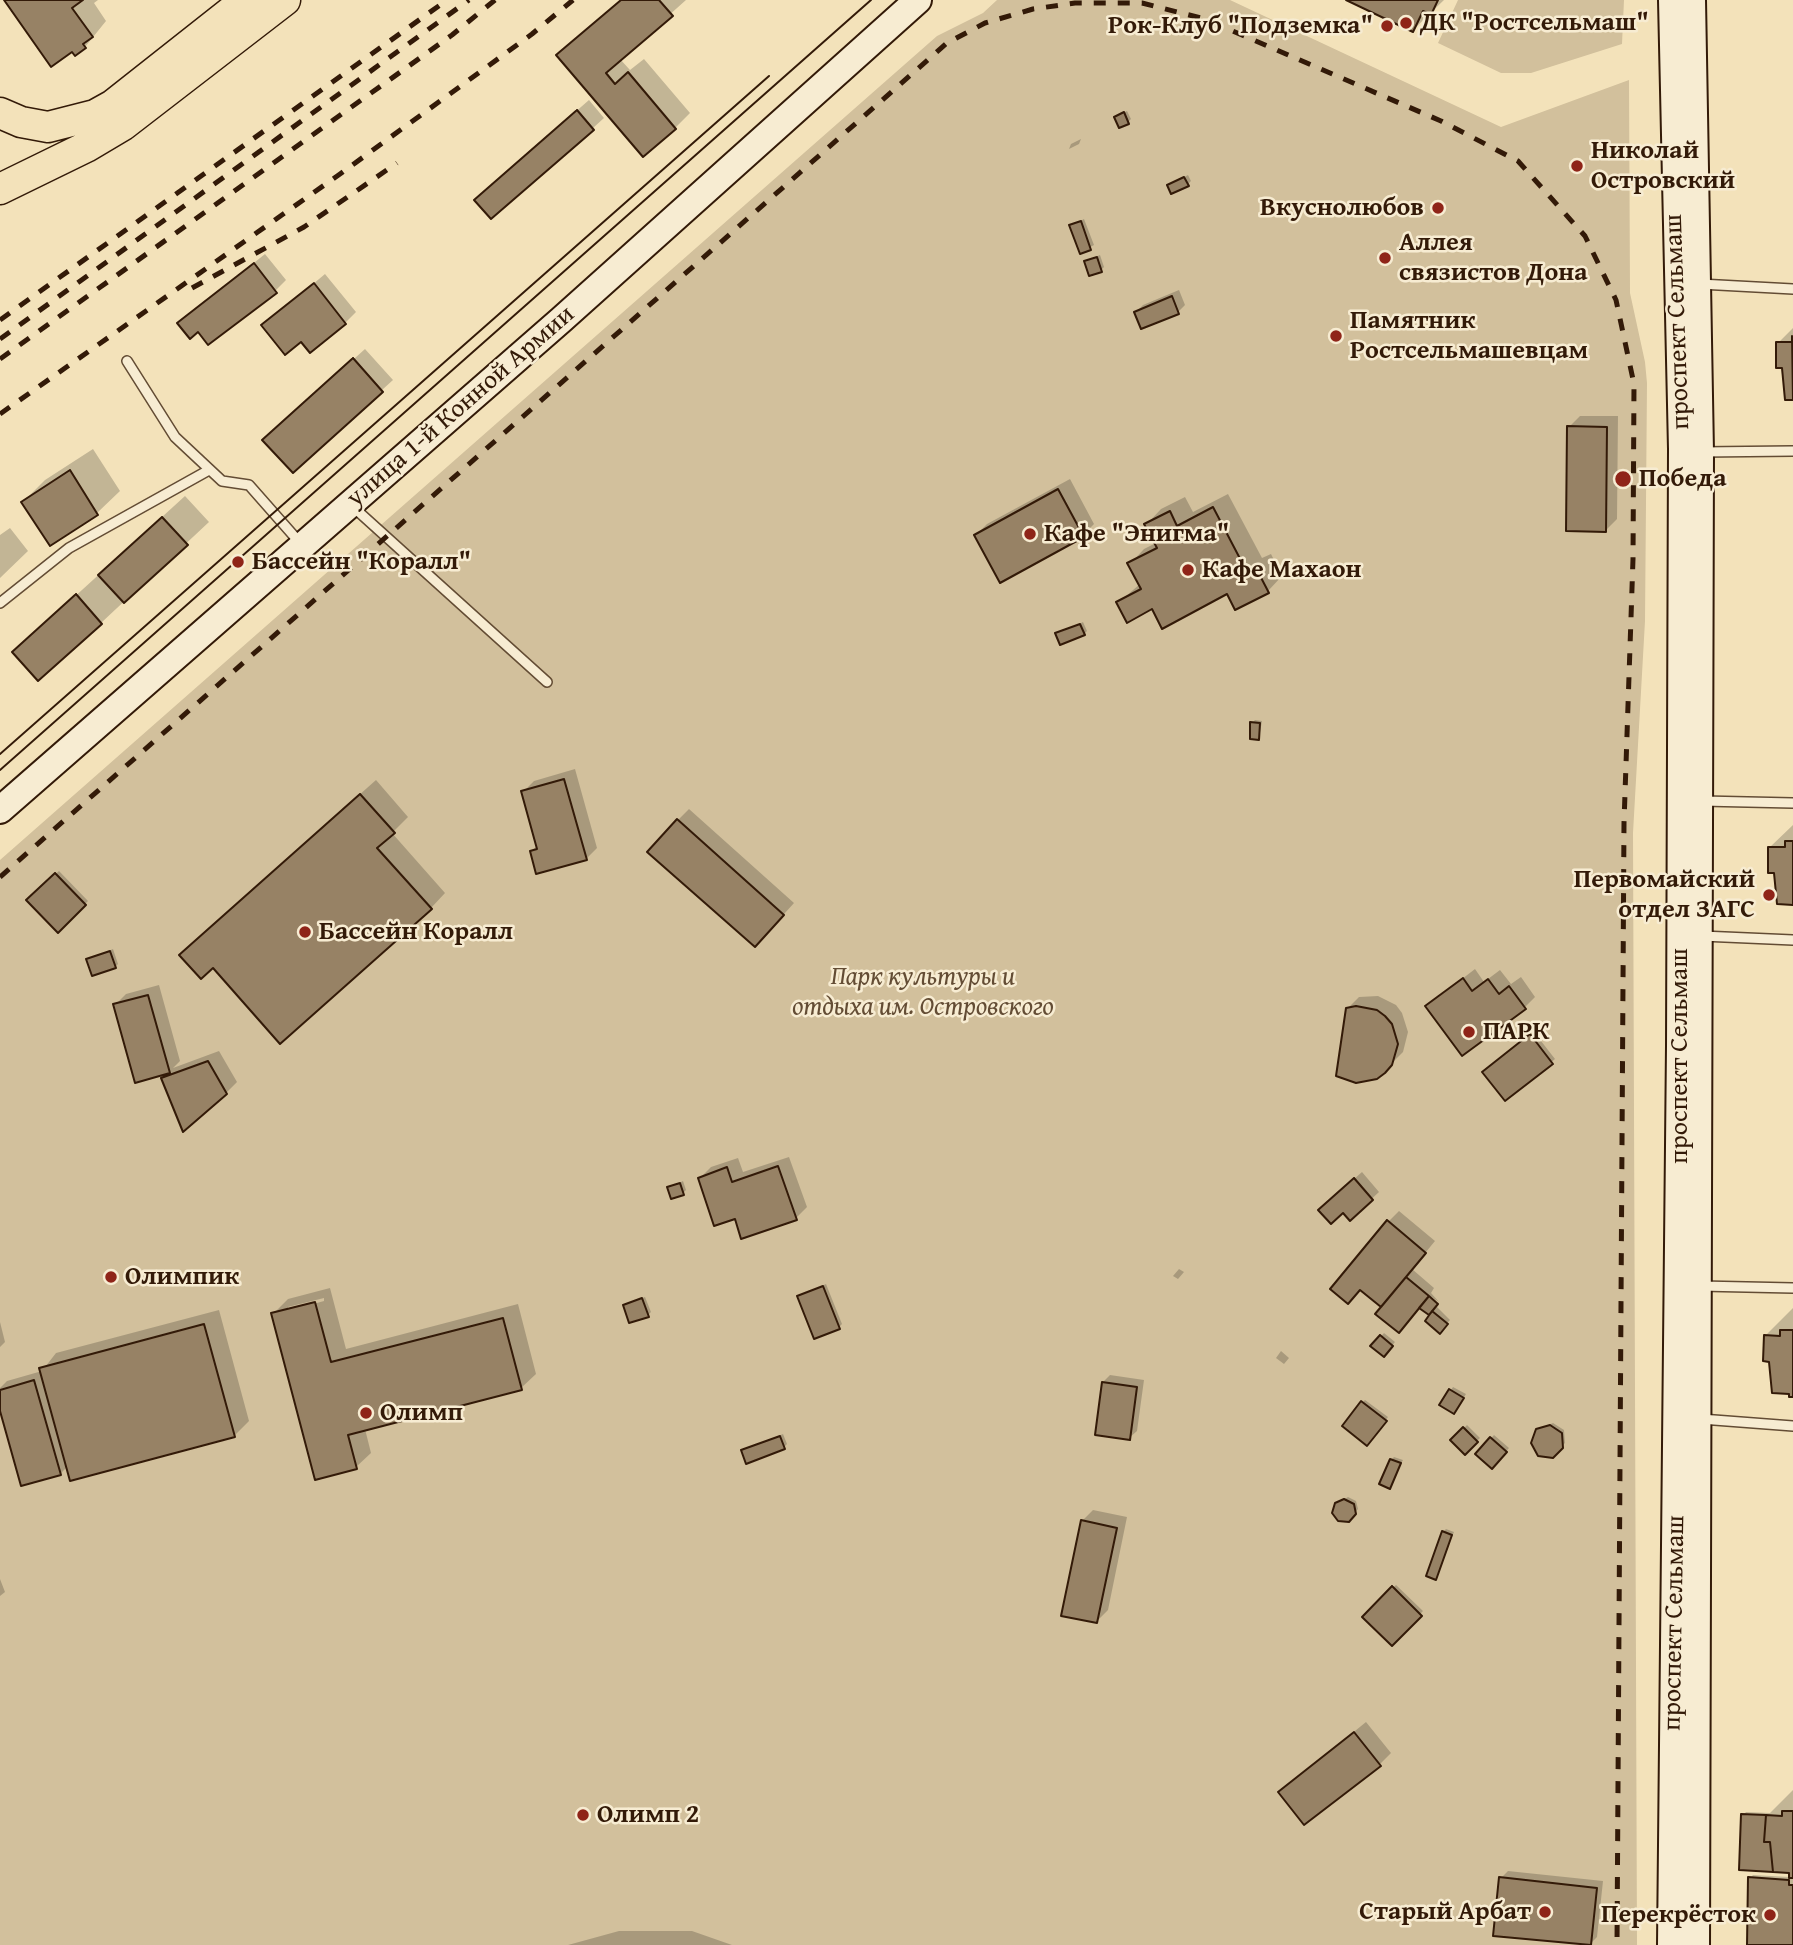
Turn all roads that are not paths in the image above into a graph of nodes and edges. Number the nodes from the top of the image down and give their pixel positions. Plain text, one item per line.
1 (246, 0) edge
2 (285, 0) edge
3 (918, 0) edge
4 (1672, 0) edge
5 (1692, 0) edge
6 (0, 113) edge
7 (98, 126) junction
8 (0, 189) edge
9 (1699, 284) junction
10 (1793, 289) edge
11 (127, 360) dead end
12 (1793, 451) edge
13 (1700, 452) junction
14 (209, 470) junction
15 (350, 504) junction
16 (302, 546) junction
17 (0, 603) edge
18 (547, 682) dead end
19 (1701, 801) junction
20 (1793, 803) edge
21 (0, 810) edge
22 (1700, 936) junction
23 (1793, 940) edge
24 (1698, 1286) junction
25 (1793, 1288) edge
26 (1699, 1419) junction
27 (1793, 1426) edge
28 (1671, 1945) edge
29 (1696, 1945) edge

1 - 7 main road
2 - 7 main road
3 - 15 main road, улица 1-й Конной Армии
4 - 28 main road, проспект Сельмаш
5 - 9 main road, проспект Сельмаш
6 - 7 main road
7 - 8 main road
9 - 10 lane
9 - 13 main road, проспект Сельмаш
11 - 14 lane
12 - 13 lane
13 - 19 main road, проспект Сельмаш
14 - 16 lane
14 - 17 lane
15 - 16 main road, улица 1-й Конной Армии
15 - 18 lane
16 - 21 main road, улица 1-й Конной Армии
19 - 20 lane
19 - 22 main road, проспект Сельмаш
22 - 23 lane
22 - 24 main road, проспект Сельмаш
24 - 25 lane
24 - 26 main road, проспект Сельмаш
26 - 27 lane
26 - 29 main road, проспект Сельмаш

